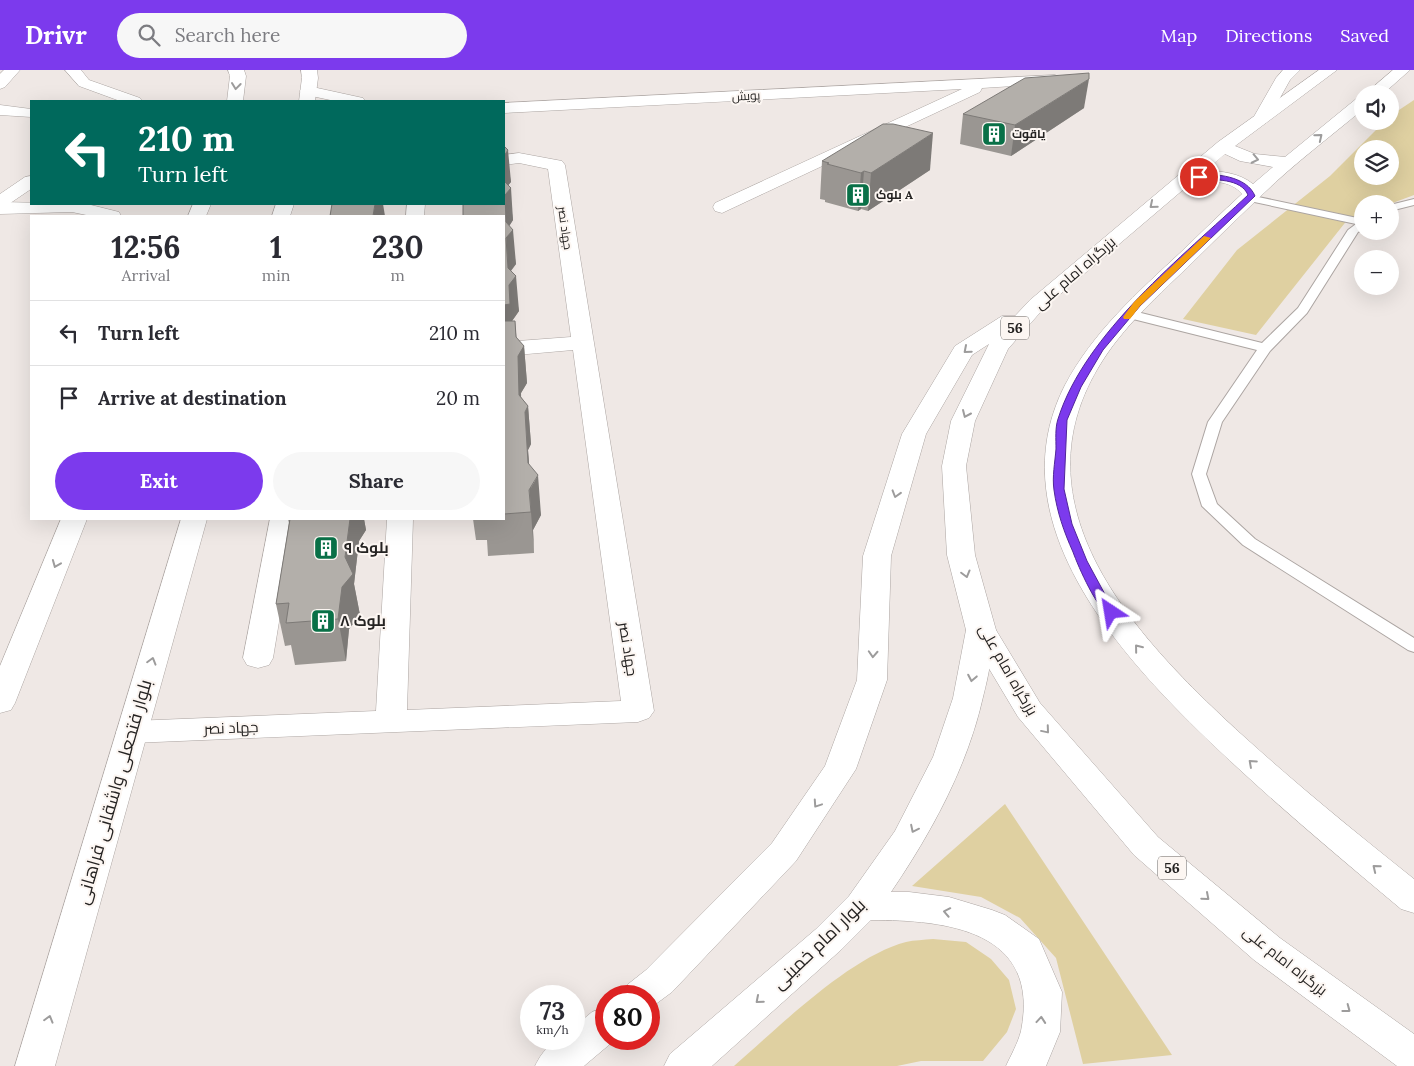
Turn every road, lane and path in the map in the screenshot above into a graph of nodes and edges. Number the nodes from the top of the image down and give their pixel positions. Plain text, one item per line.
1 (12, 70) edge
2 (73, 70) edge
3 (236, 70) edge
4 (1292, 70) edge
5 (1329, 70) edge
6 (1402, 70) edge
7 (1069, 79) edge
8 (310, 82) edge
9 (988, 83) junction
10 (0, 84) edge
11 (1384, 85) edge
12 (131, 100) edge
13 (235, 100) edge
14 (355, 100) edge
15 (505, 108) edge
16 (1354, 108) edge
17 (0, 110) edge
18 (27, 113) dead end
19 (1260, 120) junction
20 (1224, 146) junction
21 (505, 160) edge
22 (1288, 162) junction
23 (1186, 178) junction
24 (30, 181) edge
25 (1250, 197) junction
26 (0, 202) edge
27 (1414, 202) edge
28 (78, 205) edge
29 (1399, 206) edge
30 (722, 207) dead end
31 (0, 208) edge
32 (109, 215) edge
33 (1354, 221) edge
34 (1354, 230) edge
35 (1037, 304) junction
36 (1129, 314) junction
37 (582, 343) junction
38 (1265, 348) junction
39 (505, 349) edge
40 (74, 520) edge
41 (194, 520) edge
42 (283, 520) edge
43 (400, 520) edge
44 (981, 630) junction
45 (1414, 646) edge
46 (258, 658) dead end
47 (0, 703) edge
48 (391, 722) junction
49 (132, 732) junction
50 (1414, 899) edge
51 (862, 906) junction
52 (654, 985) edge
53 (595, 1033) edge
54 (1414, 1056) edge
55 (35, 1066) edge
56 (555, 1066) edge
57 (684, 1066) edge
58 (1026, 1066) edge

1 - 10 main road
2 - 12 main road
3 -> 13 main road
4 - 19 main road
5 - 19 main road, بزرگراه امام علی / 56
6 - 11 main road
7 - 9 main road, پویش
8 - 14 main road
9 - 15 main road, پویش
9 - 30 main road, پویش
22 -> 16 main road
17 - 18 main road
19 - 20 main road, بزرگراه امام علی / 56
20 -> 22 main road
20 - 23 main road, بزرگراه امام علی / 56
21 - 37 main road, جهاد نصر
22 - 25 main road
23 - 25 main road
23 -> 35 main road, بزرگراه امام علی / 56
24 - 26 main road
25 - 33 lane
25 - 36 main road
27 - 29 lane
28 - 31 main road
28 - 32 main road
34 - 38 lane
35 -> 44 main road, بزرگراه امام علی / 56
35 -> 52 main road
36 - 38 lane
50 -> 36 main road
37 - 39 main road
37 - 48 main road, جهاد نصر
38 - 45 lane
40 -> 47 main road
49 -> 41 main road, بلوار فتحعلی واشقانی فراهانی
42 - 46 main road
43 - 48 main road
44 -> 51 main road, بلوار امام خمینی
44 -> 54 main road, بزرگراه امام علی / 56
48 - 49 main road, جهاد نصر
55 -> 49 main road, بلوار فتحعلی واشقانی فراهانی
51 -> 57 main road, بلوار امام خمینی
58 -> 51 main road
53 - 56 main road

